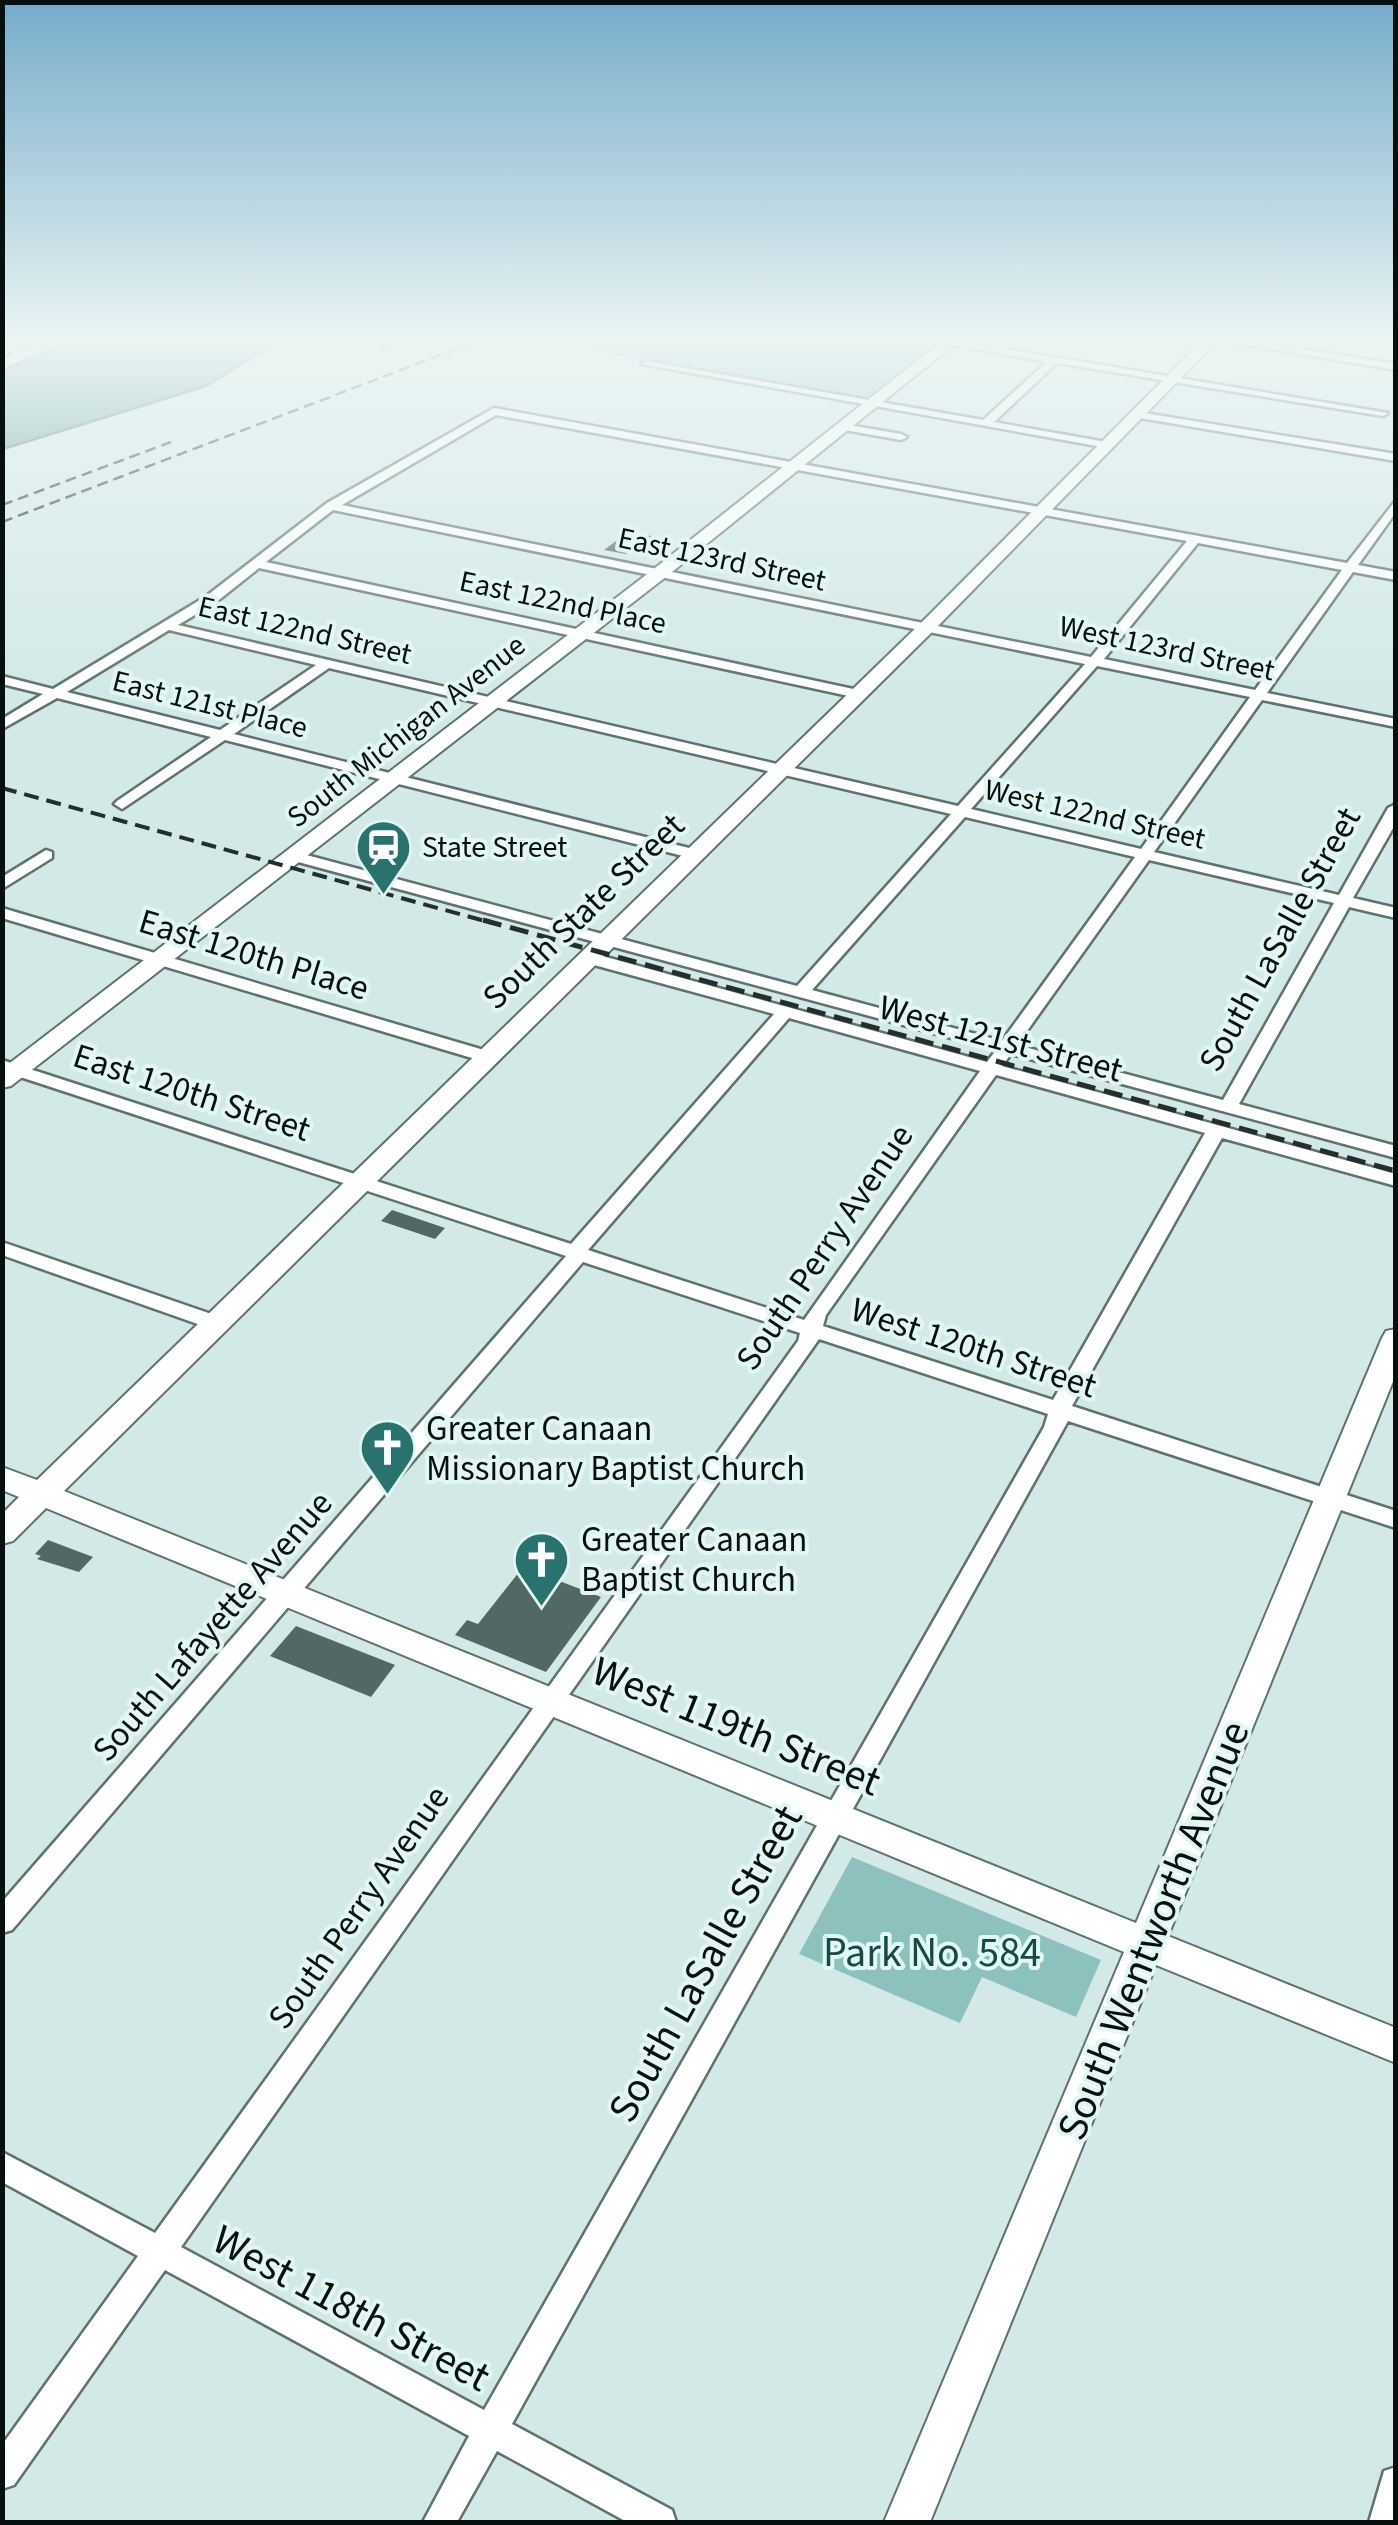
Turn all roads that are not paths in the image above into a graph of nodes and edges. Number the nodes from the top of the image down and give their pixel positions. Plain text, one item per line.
1 (417, 456) edge
2 (739, 456) edge
3 (807, 456) edge
4 (1097, 456) edge
5 (795, 466) junction
6 (1396, 503) edge
7 (331, 506) junction
8 (1043, 511) junction
9 (1194, 539) junction
10 (256, 564) junction
11 (1350, 567) junction
12 (661, 572) junction
13 (1396, 576) edge
14 (167, 626) junction
15 (927, 627) junction
16 (580, 634) junction
17 (1091, 661) junction
18 (326, 664) junction
19 (2, 680) edge
20 (55, 694) junction
21 (858, 694) junction
22 (1261, 696) junction
23 (492, 702) junction
24 (1396, 724) edge
25 (2, 725) edge
26 (222, 736) junction
27 (782, 769) junction
28 (393, 778) junction
29 (122, 804) dead end
30 (1396, 808) edge
31 (960, 811) junction
32 (695, 854) junction
33 (46, 855) dead end
34 (1146, 855) junction
35 (294, 856) junction
36 (2, 884) edge
37 (1344, 901) junction
38 (2, 914) edge
39 (1396, 914) edge
40 (608, 940) junction
41 (589, 958) junction
42 (159, 960) junction
43 (801, 992) junction
44 (784, 1012) junction
45 (1008, 1048) junction
46 (488, 1057) junction
47 (992, 1069) junction
48 (7, 1072) edge
49 (1228, 1107) junction
50 (1216, 1131) junction
51 (1396, 1152) edge
52 (1396, 1180) edge
53 (362, 1181) junction
54 (2, 1248) edge
55 (580, 1252) junction
56 (216, 1323) junction
57 (811, 1328) junction
58 (1396, 1338) edge
59 (1061, 1410) junction
60 (2, 1478) edge
61 (42, 1494) junction
62 (1330, 1498) junction
63 (1396, 1520) edge
64 (2, 1532) edge
65 (286, 1593) junction
66 (550, 1701) junction
67 (835, 1816) junction
68 (2, 1922) edge
69 (1146, 1943) junction
70 (1396, 2046) edge
71 (2, 2166) edge
72 (160, 2252) junction
73 (491, 2430) junction
74 (2, 2473) edge
75 (1396, 2484) edge
76 (440, 2522) edge
77 (660, 2522) edge
78 (907, 2522) edge
79 (1385, 2522) edge

1 - 7 street
2 - 5 street
3 - 5 street, South Michigan Avenue
4 - 8 street, South State Street
5 - 8 street
5 - 12 street, South Michigan Avenue
6 - 11 street, South Perry Avenue
7 - 10 street
7 - 12 street, East 123rd Street
8 - 9 street
8 - 15 street, South State Street
9 - 11 street
9 - 17 street
10 - 14 street
10 - 16 street, East 122nd Place
11 - 13 street
11 - 22 street, South Perry Avenue
12 - 15 street, East 123rd Street
12 - 16 street, South Michigan Avenue
14 - 18 street, East 122nd Street
14 - 20 street
15 - 17 street, West 123rd Street
15 - 21 street, South State Street
16 - 21 street, East 122nd Place
16 - 23 street, South Michigan Avenue
17 - 22 street, West 123rd Street
17 - 31 street
18 - 23 street, East 122nd Street
18 - 26 street
19 - 20 street, East 121st Place
20 - 25 street
20 - 26 street, East 121st Place
21 - 27 street, South State Street
22 - 24 street, West 123rd Street
22 - 34 street, South Perry Avenue
23 - 27 street, East 122nd Street
23 - 28 street, South Michigan Avenue
26 - 28 street, East 121st Place
26 - 29 street
27 - 31 street, West 122nd Street
27 - 32 street, South State Street
28 - 32 street, East 121st Place
28 - 35 street, South Michigan Avenue
30 - 37 street, South LaSalle Street
31 - 34 street, West 122nd Street
31 - 43 street
32 - 40 street, South State Street
33 - 36 street
34 - 37 street, West 122nd Street
34 - 45 street, South Perry Avenue
35 - 40 street, West 121st Street
35 - 42 street, South Michigan Avenue
37 - 39 street, West 122nd Street
37 - 49 street, South LaSalle Street
38 - 42 street, East 120th Place
40 - 41 street, South State Street
40 - 43 street, West 121st Street
41 - 44 street, West 121st Street
41 - 46 street, South State Street
42 - 46 street, East 120th Place
42 - 48 street, South Michigan Avenue
43 - 45 street, West 121st Street
44 - 47 street, West 121st Street
44 - 55 street, South Lafayette Avenue
45 - 47 street, South Perry Avenue
45 - 49 street, West 121st Street
46 - 53 street, South State Street
47 - 50 street, West 121st Street
47 - 57 street, South Perry Avenue
48 - 53 street, East 120th Street
49 - 51 street, West 121st Street
50 - 52 street, West 121st Street
50 - 59 street, South LaSalle Street
53 - 55 street, West 120th Street
53 - 56 street, South State Street
54 - 56 street
55 - 57 street, West 120th Street
55 - 65 street, South Lafayette Avenue
56 - 61 street, South State Street
57 - 59 street, West 120th Street
57 - 66 street, South Perry Avenue
58 - 62 street, South Wentworth Avenue
59 - 62 street, West 120th Street
59 - 67 street, South LaSalle Street
60 - 61 street, West 119th Street
61 - 64 street, South State Street
61 - 65 street, West 119th Street
62 - 63 street, West 120th Street
62 - 69 street, South Wentworth Avenue
65 - 66 street, West 119th Street
65 - 68 street, South Lafayette Avenue
66 - 67 street, West 119th Street
66 - 72 street, South Perry Avenue
67 - 69 street, West 119th Street
67 - 73 street, South LaSalle Street
69 - 70 street, West 119th Street
69 - 78 street, South Wentworth Avenue
71 - 72 street, West 118th Street
72 - 73 street, West 118th Street
72 - 74 street, South Perry Avenue
73 - 76 street, South LaSalle Street
73 - 77 street, West 118th Street
75 - 79 street

